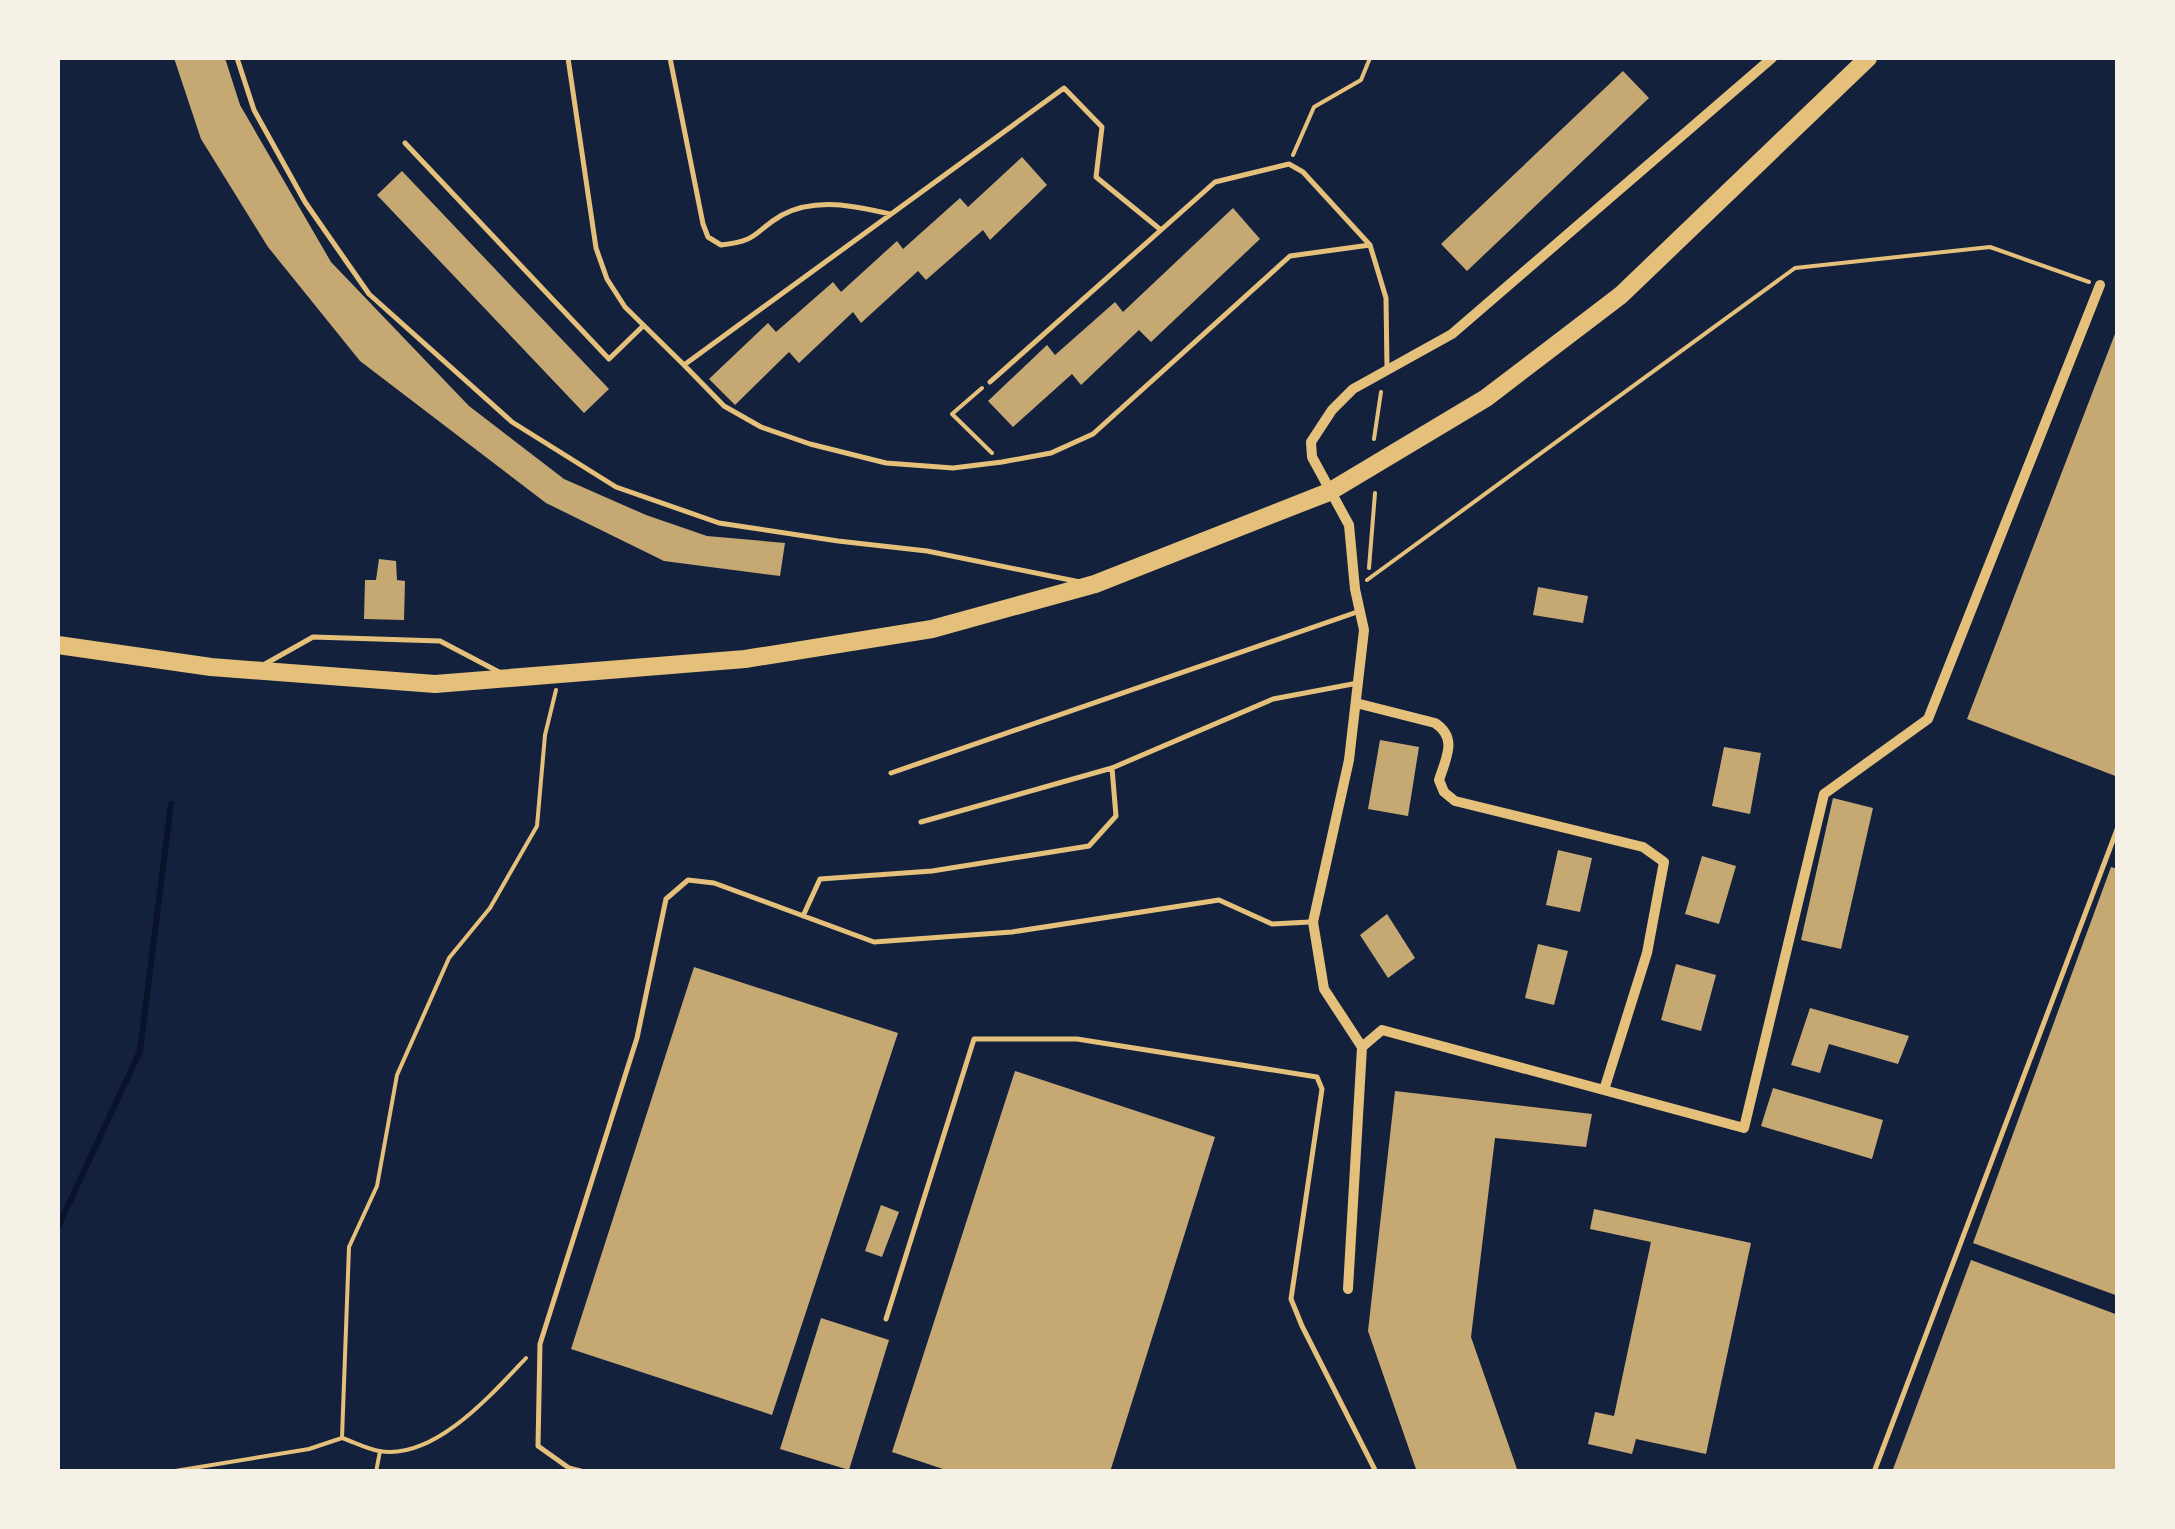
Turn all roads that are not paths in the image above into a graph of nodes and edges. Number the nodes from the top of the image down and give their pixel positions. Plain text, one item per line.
1 (237, 58) edge
2 (568, 58) edge
3 (670, 58) edge
4 (1772, 58) edge
5 (1868, 58) edge
6 (404, 143) dead end
7 (890, 214) junction
8 (1160, 230) junction
9 (1370, 245) junction
10 (2100, 285) road end
11 (643, 326) junction
12 (684, 365) junction
13 (1387, 368) junction
14 (990, 382) road end
15 (1329, 492) junction
16 (1095, 584) junction
17 (1360, 611) junction
18 (58, 645) edge
19 (254, 670) junction
20 (510, 678) junction
21 (1358, 683) junction
22 (1356, 703) junction
23 (1112, 768) junction
24 (890, 774) dead end
25 (921, 822) dead end
26 (2118, 827) edge
27 (802, 916) junction
28 (1313, 922) junction
29 (1362, 1047) junction
30 (1604, 1090) junction
31 (1348, 1288) dead end
32 (886, 1319) dead end
33 (584, 1472) edge
34 (1376, 1472) edge
35 (1874, 1472) edge

1 - 16 lane
2 - 11 lane
3 - 7 lane
4 - 13 street
5 - 15 highway
6 - 11 lane
7 - 8 lane
7 - 12 lane
8 - 9 lane
8 - 14 lane
9 - 12 lane
9 - 13 lane
10 - 30 street
11 - 12 lane
13 - 15 street
15 - 16 highway
15 - 17 street
16 - 20 highway
17 - 21 street
17 - 24 lane
18 - 19 highway
19 - 20 highway
19 - 20 lane
21 - 22 street
21 - 23 lane
22 - 28 street
22 - 30 street
23 - 25 lane
23 - 27 lane
26 - 35 lane
27 - 28 lane
27 - 33 lane
28 - 29 street
29 - 30 street
29 - 31 street
32 - 34 lane

